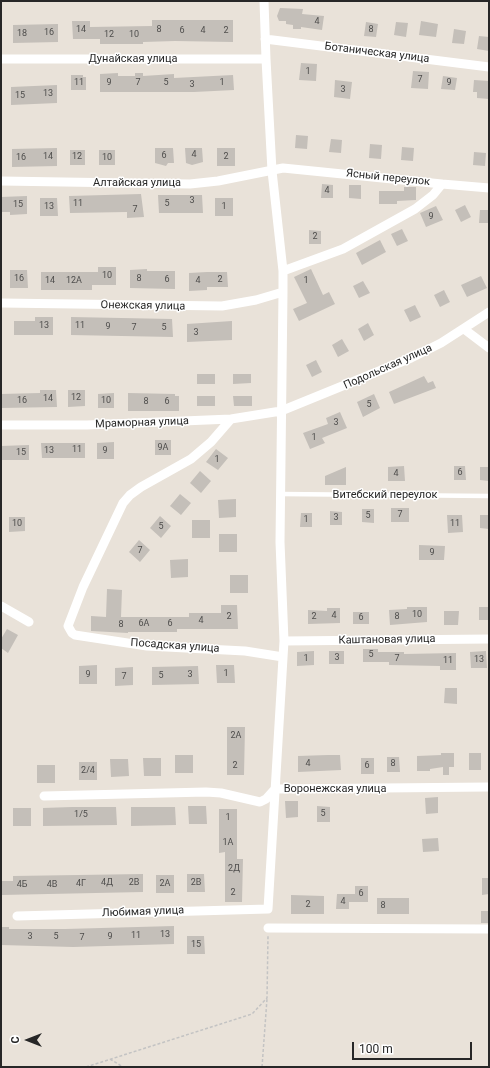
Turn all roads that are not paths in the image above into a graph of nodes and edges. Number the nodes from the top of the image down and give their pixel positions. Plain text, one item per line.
1 (264, 1) edge
2 (265, 39) junction
3 (1, 59) edge
4 (266, 59) junction
5 (489, 68) edge
6 (272, 170) junction
7 (1, 181) edge
8 (442, 184) junction
9 (489, 188) edge
10 (283, 271) junction
11 (283, 292) junction
12 (1, 303) edge
13 (489, 312) edge
14 (464, 329) junction
15 (489, 348) edge
16 (281, 411) junction
17 (231, 419) junction
18 (1, 426) edge
19 (280, 494) junction
20 (489, 496) edge
21 (1, 606) edge
22 (30, 622) dead end
23 (489, 638) edge
24 (284, 641) junction
25 (283, 657) junction
26 (489, 787) edge
27 (275, 789) junction
28 (44, 796) dead end
29 (17, 916) dead end
30 (268, 928) road end
31 (489, 929) edge

1 - 2 street
2 - 4 street
2 - 5 street, Ботаническая улица
3 - 4 street, Дунайская улица
4 - 6 street
6 - 7 street, Алтайская улица
6 - 8 street, Ясный переулок
6 - 10 street
8 - 9 street
8 - 10 street, Ясный переулок
10 - 11 street
11 - 12 street, Онежская улица
11 - 16 street
13 - 14 street, Подольская улица
14 - 15 street
14 - 16 street, Подольская улица
16 - 17 street, Мраморная улица
16 - 19 street
17 - 18 street, Мраморная улица
17 - 25 street, Посадская улица
19 - 20 lane, Витебский переулок
19 - 24 street
21 - 22 street
23 - 24 street, Каштановая улица
24 - 25 street
25 - 27 street
26 - 27 street, Воронежская улица
27 - 28 street, Воронежская улица
27 - 29 street, Любимая улица
30 - 31 street

